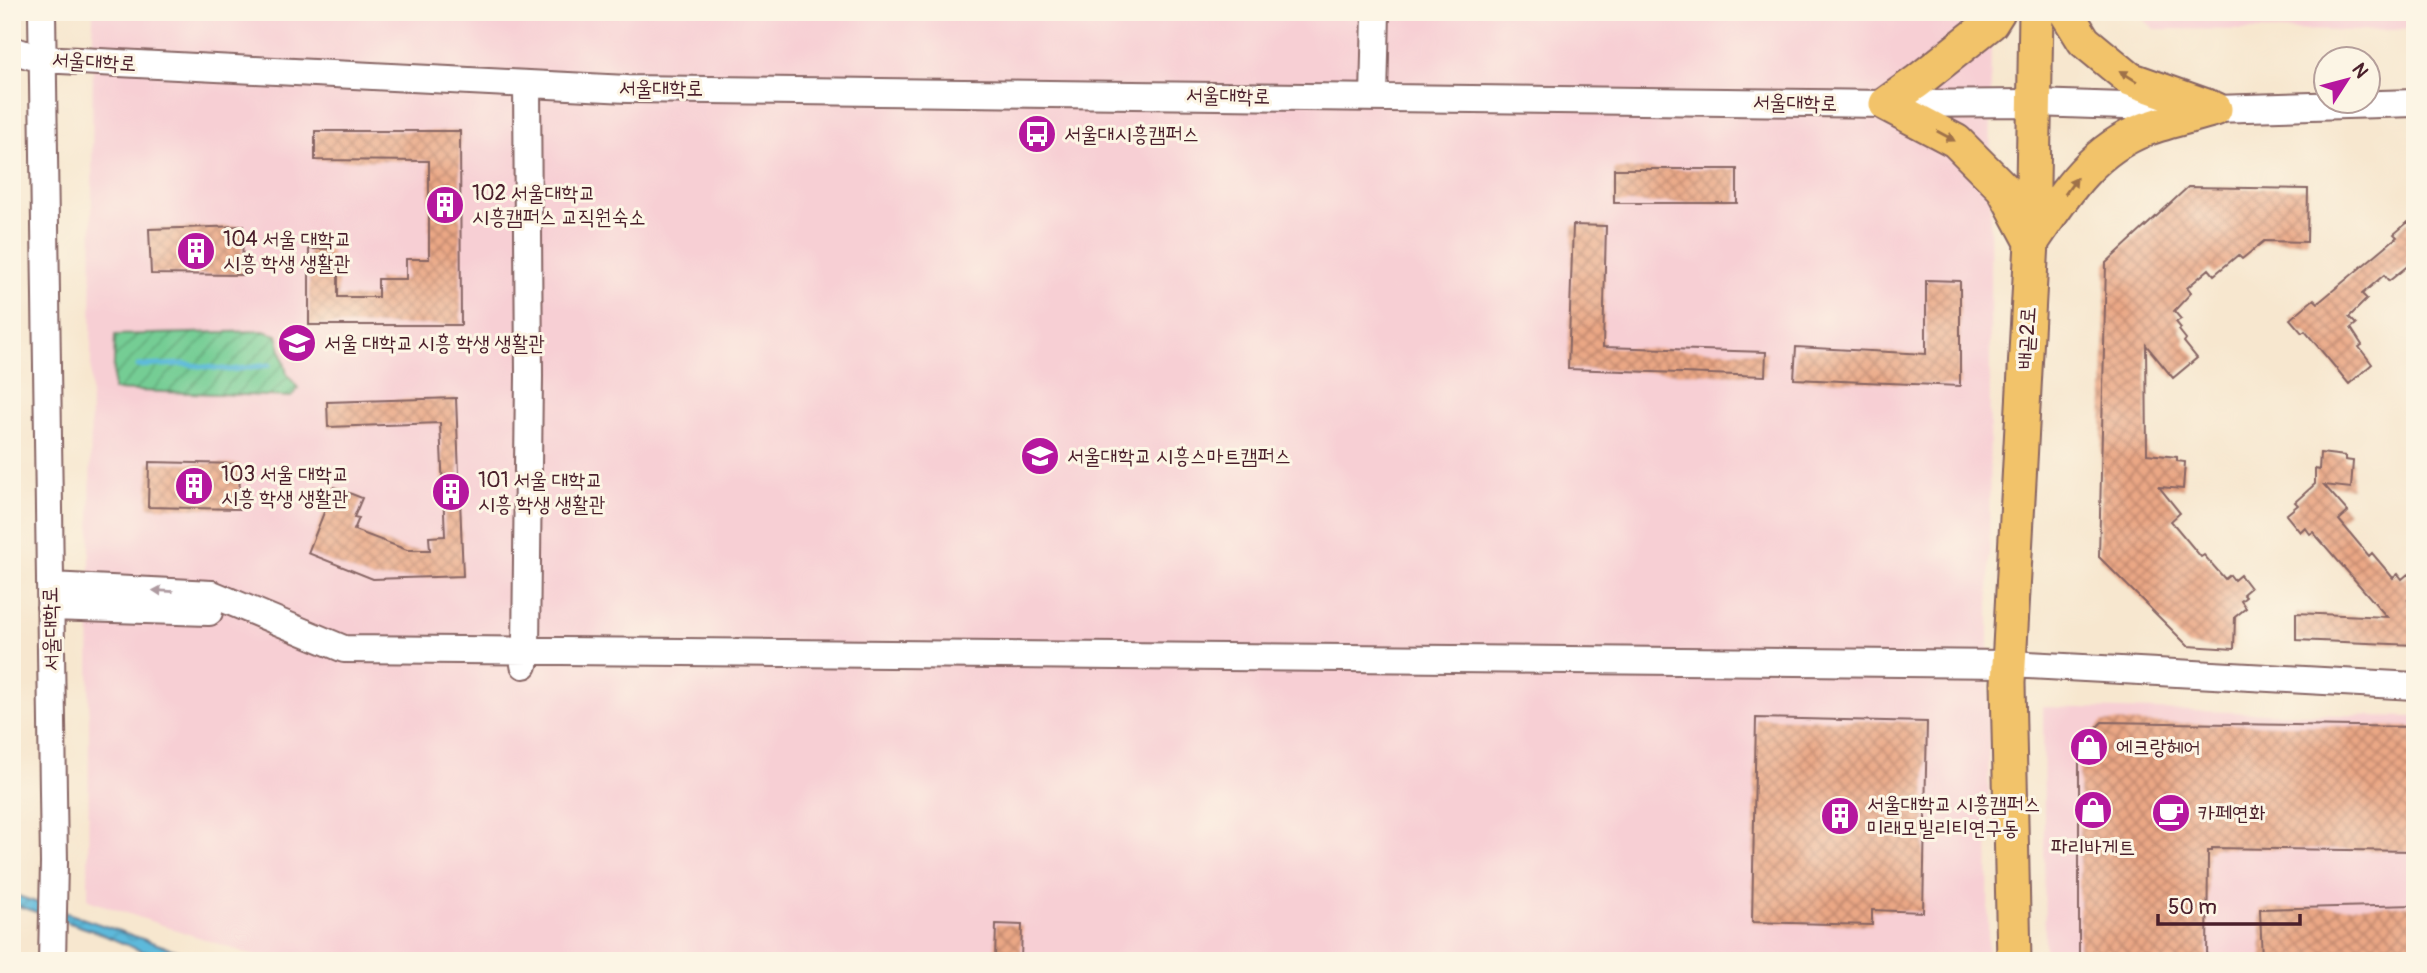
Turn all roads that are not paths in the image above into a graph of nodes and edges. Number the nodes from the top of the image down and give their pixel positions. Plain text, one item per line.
1 (42, 12) edge
2 (1376, 12) edge
3 (1998, 12) edge
4 (2036, 12) edge
5 (2066, 12) edge
6 (12, 50) edge
7 (41, 59) junction
8 (527, 84) junction
9 (1374, 98) junction
10 (2034, 103) junction
11 (2415, 103) edge
12 (1886, 104) junction
13 (2215, 109) junction
14 (2032, 242) junction
15 (50, 596) junction
16 (525, 657) junction
17 (2009, 673) junction
18 (2415, 686) edge
19 (52, 961) edge
20 (2014, 961) edge

1 - 7 street
2 - 9 street
3 - 12 main road
4 - 10 main road, 배곧2로
13 -> 5 main road
6 - 7 street, 서울대학로
7 - 8 street, 서울대학로
7 - 15 street, 서울대학로
8 - 9 street, 서울대학로
8 - 16 street
9 - 12 street, 서울대학로
10 - 12 street, 서울대학로
10 - 13 street, 서울대학로
10 - 14 main road, 배곧2로
11 - 13 street, 서울대학로
12 -> 14 main road
14 -> 13 main road
14 - 17 main road, 배곧2로
15 - 16 street
15 - 19 street, 서울대학로
16 - 17 street
17 - 18 street
17 - 20 main road, 배곧2로

